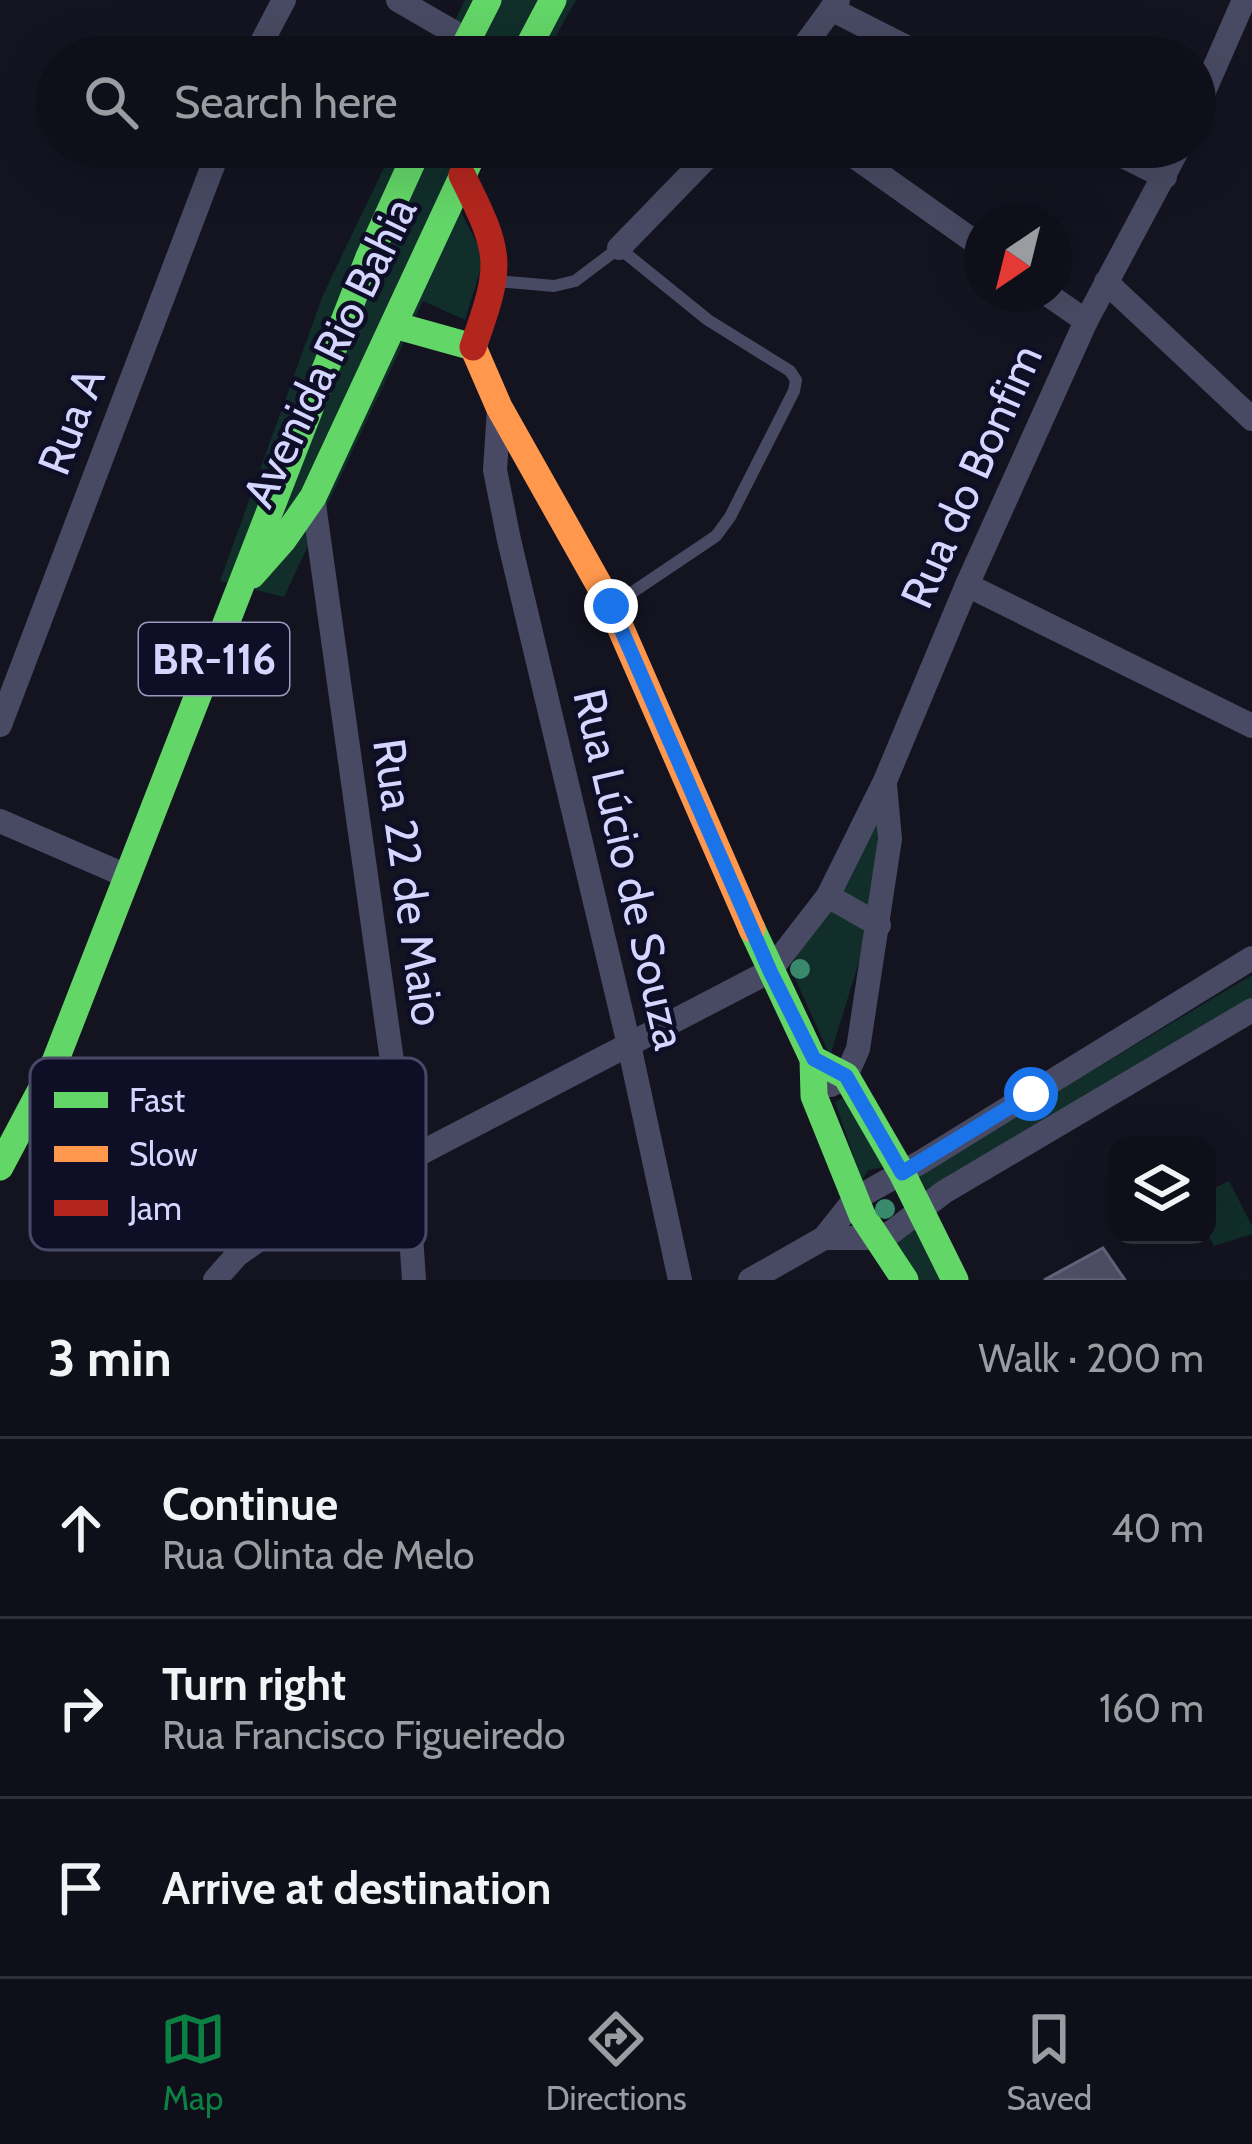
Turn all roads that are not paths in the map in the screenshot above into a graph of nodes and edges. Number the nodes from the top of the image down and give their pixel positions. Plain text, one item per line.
1 (284, 0) edge
2 (398, 0) edge
3 (488, 0) edge
4 (553, 0) edge
5 (1244, 0) edge
6 (834, 5) edge
7 (265, 36) edge
8 (447, 36) edge
9 (469, 36) edge
10 (534, 36) edge
11 (811, 36) edge
12 (889, 36) edge
13 (1216, 64) edge
14 (212, 168) edge
15 (410, 168) edge
16 (466, 168) edge
17 (697, 168) edge
18 (870, 168) edge
19 (1147, 168) edge
20 (1169, 168) edge
21 (462, 175) junction
22 (1165, 177) junction
23 (964, 235) edge
24 (620, 248) junction
25 (495, 281) junction
26 (1106, 283) junction
27 (1072, 311) edge
28 (1086, 321) junction
29 (394, 325) junction
30 (473, 347) junction
31 (499, 406) junction
32 (1252, 419) edge
33 (313, 497) junction
34 (243, 585) junction
35 (967, 585) junction
36 (611, 606) junction
37 (0, 725) edge
38 (1252, 726) edge
39 (885, 782) junction
40 (0, 821) edge
41 (129, 877) junction
42 (828, 896) junction
43 (879, 925) junction
44 (1252, 958) edge
45 (770, 971) junction
46 (1252, 1010) edge
47 (629, 1045) junction
48 (57, 1058) edge
49 (392, 1058) edge
50 (814, 1059) junction
51 (846, 1076) junction
52 (814, 1096) junction
53 (30, 1110) edge
54 (426, 1151) edge
55 (0, 1167) edge
56 (902, 1173) junction
57 (855, 1199) junction
58 (920, 1213) junction
59 (824, 1238) junction
60 (876, 1238) junction
61 (245, 1250) edge
62 (412, 1250) edge
63 (215, 1280) edge
64 (414, 1280) edge
65 (680, 1280) edge
66 (750, 1280) edge
67 (905, 1280) edge
68 (955, 1280) edge

1 - 7 street
2 - 8 street
3 - 9 main road
4 - 10 main road
5 - 13 street
6 - 11 street
6 - 12 street
14 - 37 street, Rua A
15 - 34 main road, BR-116
16 - 21 main road, Avenida Rio Bahia
17 - 24 street
18 - 23 street
19 - 22 street
20 - 22 street, Rua do Bonfim
21 - 25 main road
21 - 29 main road, Avenida Rio Bahia
22 - 26 street, Rua do Bonfim
24 - 25 lane
24 - 36 lane
25 - 30 main road
26 - 28 street, Rua do Bonfim
26 - 32 street
27 - 28 street
28 - 35 street, Rua do Bonfim
29 - 30 main road
29 - 33 main road, Avenida Rio Bahia
30 - 31 main road
31 - 36 main road
31 - 47 street, Rua Lúcio de Souza
33 - 34 main road, Avenida Rio Bahia
33 - 49 street, Rua 22 de Maio
34 - 41 main road, BR-116
35 - 38 street
35 - 39 street, Rua do Bonfim
36 - 45 main road
39 - 42 street, Rua do Bonfim
39 - 43 street, Rua do Bonfim
40 - 41 street
41 - 48 main road, BR-116
42 - 43 street
42 - 45 street, Rua do Bonfim
43 - 51 street, Rua do Bonfim
44 - 56 street
45 - 47 street
45 - 50 main road
46 - 58 street
47 - 54 street
47 - 65 street, Rua Lúcio de Souza
50 - 51 main road
50 - 52 main road
51 - 52 street
51 - 56 main road
52 - 57 main road
53 - 55 main road, BR-116
56 - 57 street
56 - 58 main road
57 - 59 street
57 - 60 main road
58 - 60 street
58 - 68 main road
59 - 60 street
59 - 66 street
60 - 67 main road
61 - 63 street
62 - 64 street, Rua 22 de Maio

